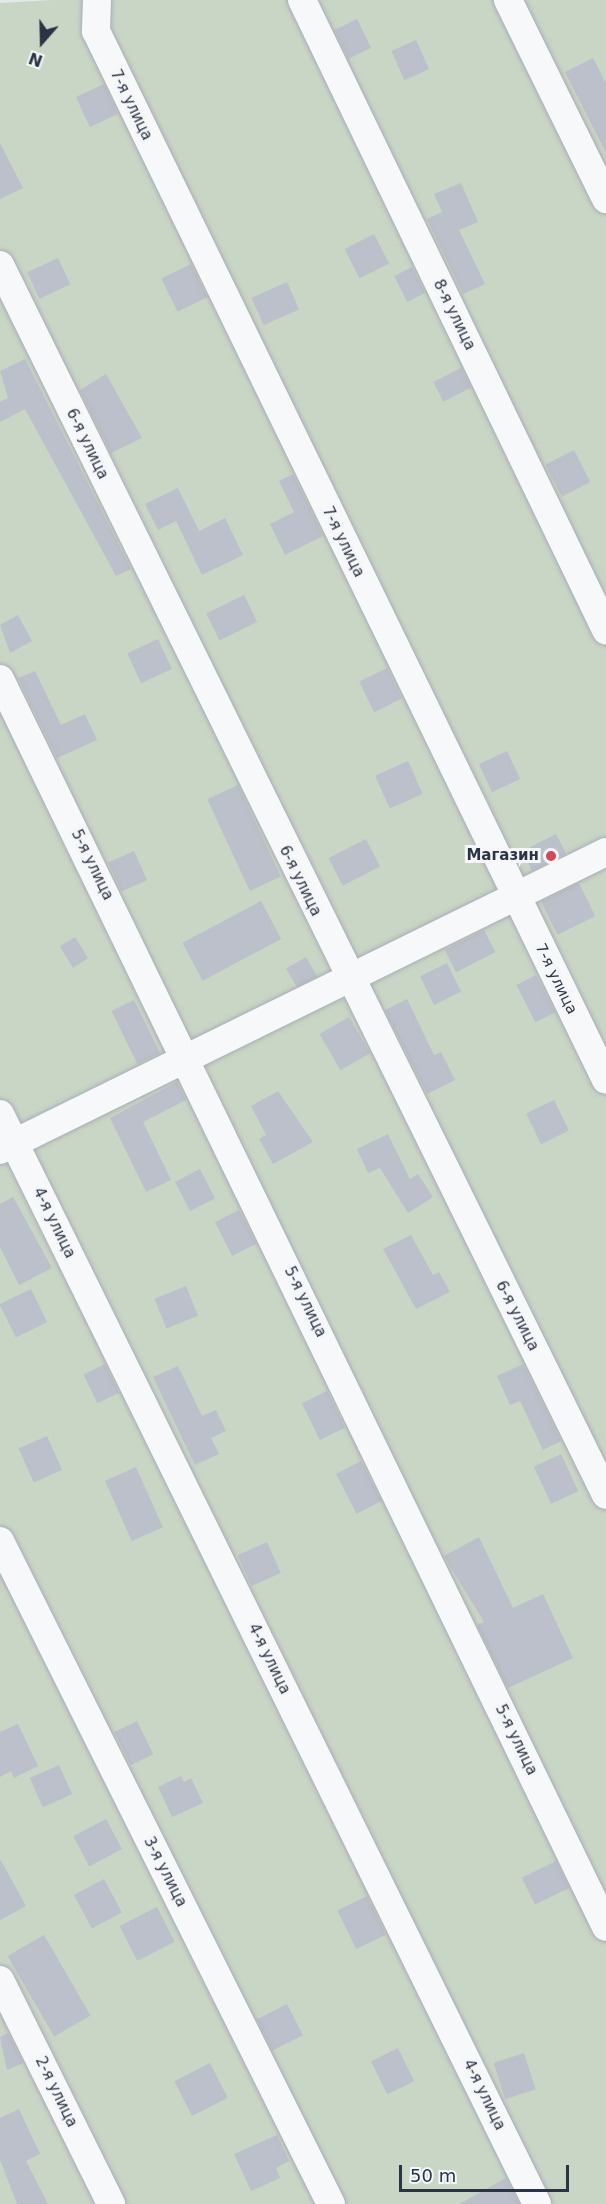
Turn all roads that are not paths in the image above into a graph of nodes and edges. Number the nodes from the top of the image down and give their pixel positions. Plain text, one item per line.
1 (97, 0) edge
2 (302, 0) edge
3 (508, 0) edge
4 (606, 198) edge
5 (0, 265) edge
6 (606, 630) edge
7 (0, 679) edge
8 (606, 852) edge
9 (515, 898) junction
10 (348, 980) junction
11 (189, 1059) junction
12 (606, 1080) edge
13 (0, 1114) edge
14 (7, 1147) edge
15 (606, 1495) edge
16 (0, 1540) edge
17 (606, 1927) edge
18 (0, 1980) edge
19 (111, 2204) edge
20 (331, 2204) edge
21 (537, 2204) edge

1 - 9 street, 7-я улица
2 - 6 street, 8-я улица
3 - 4 street
5 - 10 street, 6-я улица
7 - 11 street, 5-я улица
8 - 9 street
9 - 10 street
9 - 12 street, 7-я улица
10 - 11 street
10 - 15 street, 6-я улица
11 - 14 street
11 - 17 street, 5-я улица
13 - 14 street, 4-я улица
14 - 21 street, 4-я улица
16 - 20 street, 3-я улица
18 - 19 street, 2-я улица

